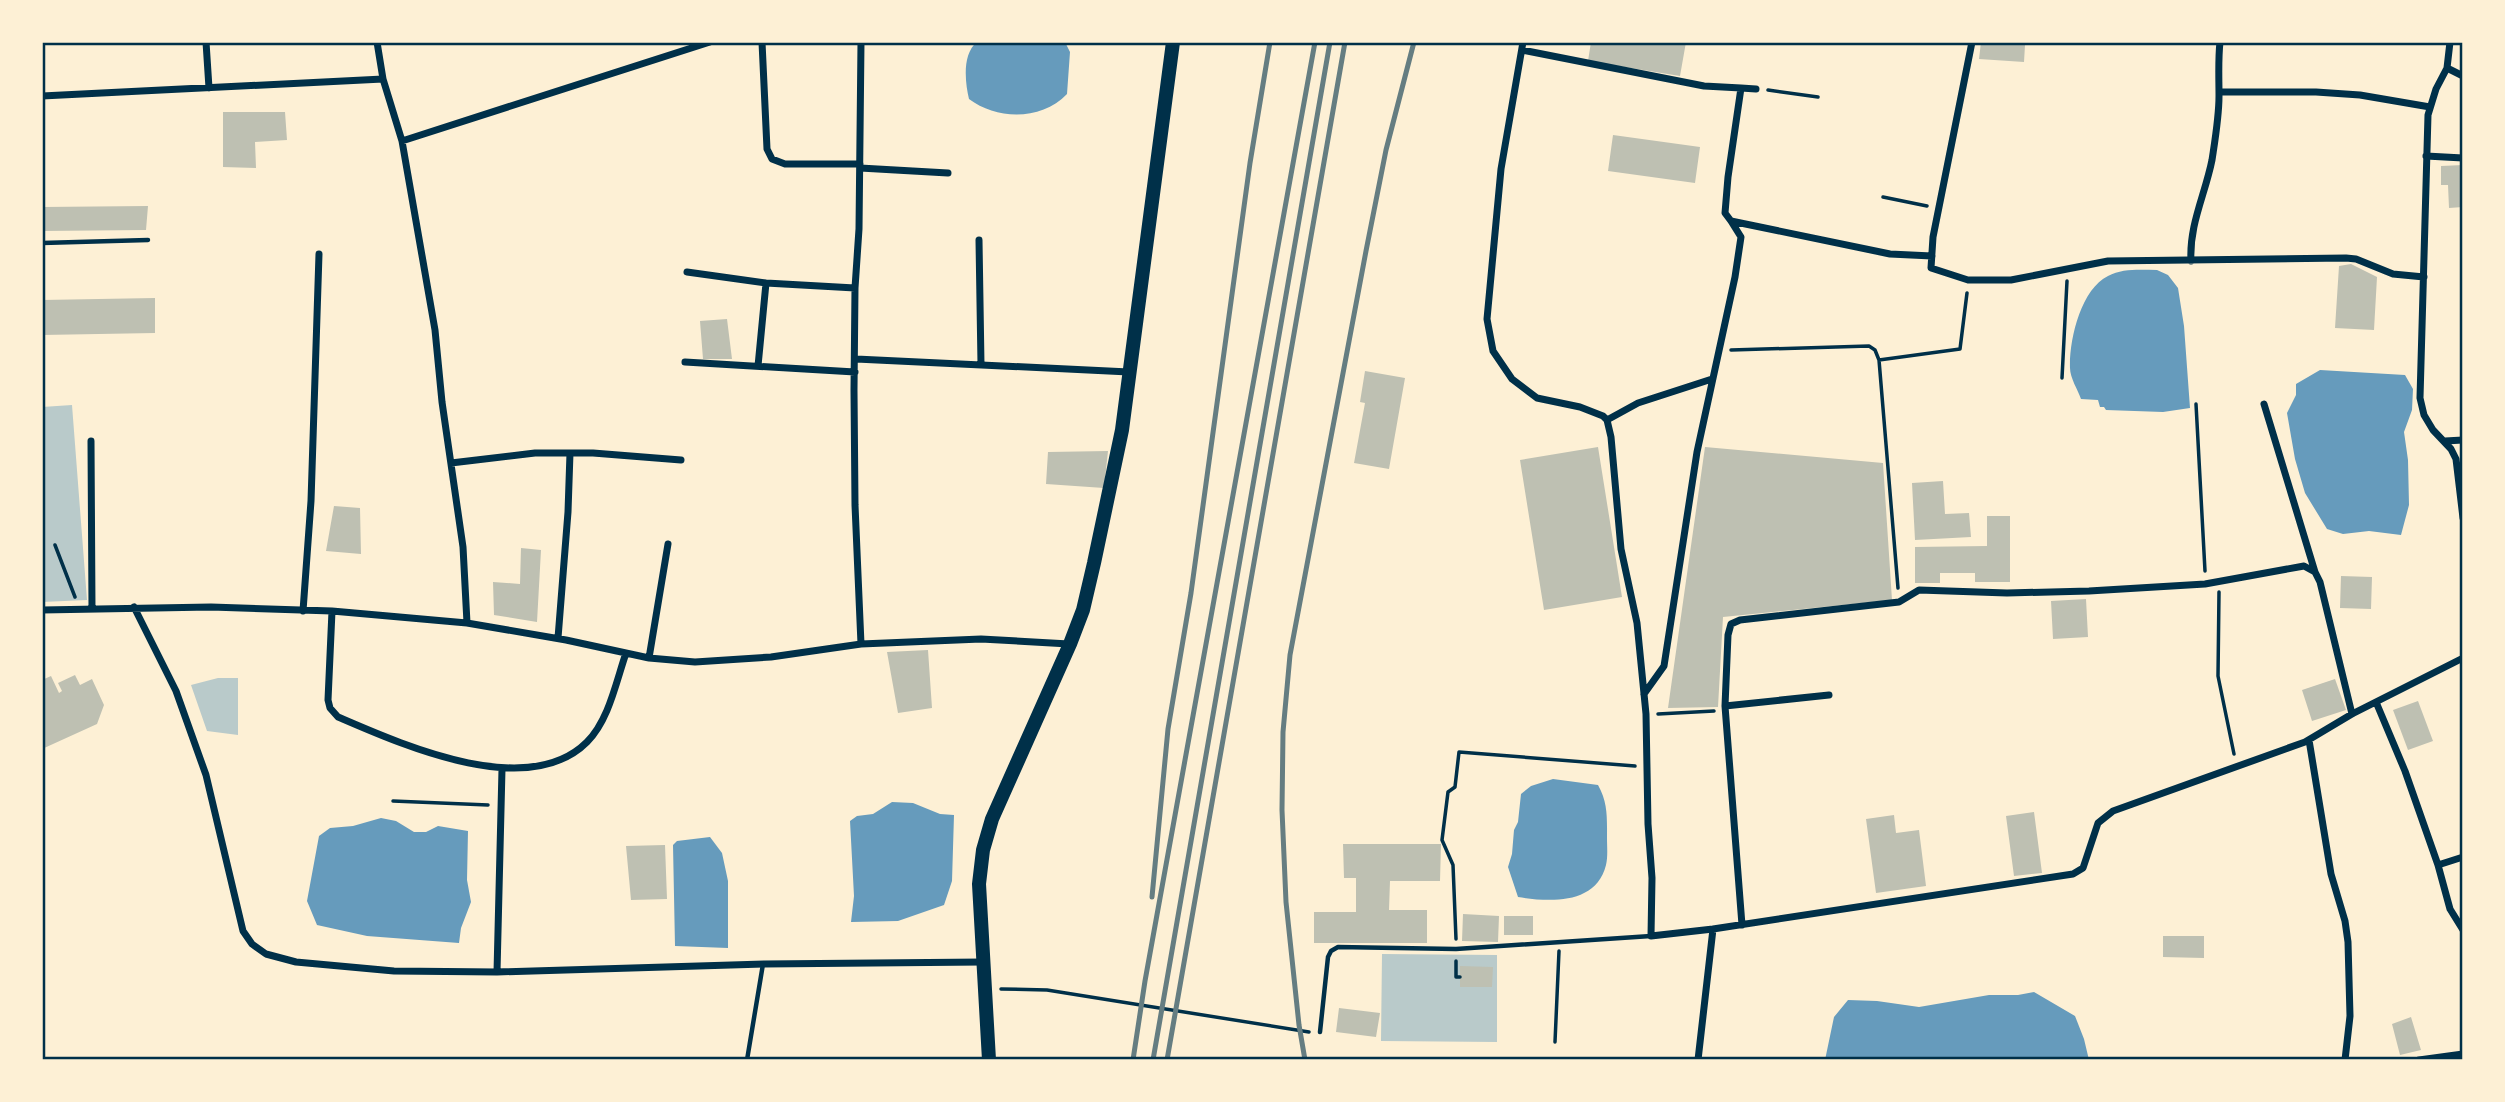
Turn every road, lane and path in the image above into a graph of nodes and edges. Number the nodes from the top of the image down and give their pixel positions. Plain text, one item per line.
1 (206, 42) edge
2 (377, 42) edge
3 (710, 42) edge
4 (762, 42) edge
5 (861, 42) edge
6 (1173, 42) edge
7 (1972, 42) edge
8 (2220, 42) edge
9 (2450, 42) edge
10 (1522, 46) edge
11 (2447, 68) junction
12 (2463, 76) edge
13 (383, 79) junction
14 (209, 88) junction
15 (1741, 88) junction
16 (1756, 89) joint
17 (2219, 92) junction
18 (42, 96) edge
19 (1818, 97) dead end
20 (2430, 107) junction
21 (402, 141) junction
22 (2426, 156) junction
23 (2463, 158) edge
24 (860, 166) junction
25 (948, 173) dead end
26 (1883, 197) dead end
27 (1939, 208) junction
28 (1731, 221) junction
29 (148, 240) dead end
30 (979, 240) dead end
31 (42, 243) edge
32 (319, 254) dead end
33 (1932, 256) junction
34 (2192, 261) junction
35 (2068, 269) junction
36 (687, 272) dead end
37 (2424, 277) junction
38 (1968, 280) junction
39 (766, 283) junction
40 (855, 288) junction
41 (1719, 350) junction
42 (856, 359) junction
43 (1879, 360) junction
44 (685, 362) dead end
45 (981, 364) junction
46 (758, 366) junction
47 (855, 372) junction
48 (1129, 372) junction
49 (1712, 379) junction
50 (2062, 379) dead end
51 (2196, 404) dead end
52 (2264, 404) dead end
53 (1607, 421) junction
54 (2463, 440) edge
55 (91, 441) dead end
56 (2445, 441) junction
57 (570, 453) junction
58 (681, 460) dead end
59 (451, 463) junction
60 (2463, 518) edge
61 (668, 544) dead end
62 (55, 545) dead end
63 (2315, 572) junction
64 (2218, 582) junction
65 (2205, 584) junction
66 (1899, 602) junction
67 (134, 607) junction
68 (79, 608) junction
69 (93, 608) junction
70 (42, 610) edge
71 (303, 611) junction
72 (332, 611) junction
73 (467, 623) junction
74 (558, 638) junction
75 (860, 644) junction
76 (1070, 644) junction
77 (626, 653) junction
78 (649, 658) junction
79 (2463, 658) edge
80 (1644, 694) junction
81 (1829, 695) dead end
82 (2376, 702) junction
83 (1725, 708) junction
84 (2352, 713) junction
85 (1646, 714) junction
86 (2309, 740) junction
87 (2236, 767) junction
88 (1648, 768) junction
89 (502, 769) junction
90 (393, 801) dead end
91 (500, 806) junction
92 (2463, 857) edge
93 (2438, 865) junction
94 (1742, 925) junction
95 (1713, 929) junction
96 (2463, 930) edge
97 (1651, 936) junction
98 (1559, 942) junction
99 (1455, 949) junction
100 (983, 962) junction
101 (764, 964) junction
102 (497, 972) junction
103 (1460, 976) dead end
104 (985, 989) junction
105 (1301, 1032) dead end
106 (1320, 1032) dead end
107 (1555, 1042) dead end
108 (2463, 1054) edge
109 (747, 1060) edge
110 (989, 1060) edge
111 (1698, 1060) edge
112 (2345, 1060) edge
113 (2419, 1060) edge

1 - 14 street
2 - 13 street
3 - 21 street
4 - 24 street
5 - 24 street
6 - 48 main road
7 - 27 street
8 - 17 street
9 - 11 street
10 - 15 street
10 - 53 street
11 - 12 street
11 - 20 street
13 - 14 street
13 - 21 street
14 - 18 street
15 - 16 street
15 - 28 street
16 - 19 path
17 - 20 street
17 - 34 street
20 - 22 street
21 - 59 street
22 - 23 street
22 - 37 street
24 - 25 street
24 - 40 street
26 - 27 path
27 - 33 street
28 - 33 street
28 - 41 street
29 - 31 lane
30 - 45 street
32 - 71 street
33 - 38 street
34 - 35 street
34 - 37 street
35 - 38 street
35 - 50 path
36 - 39 street
37 - 56 street
38 - 43 path
39 - 40 street
39 - 46 street
40 - 42 street
41 - 43 path
41 - 49 street
42 - 45 street
42 - 47 street
43 - 66 path
44 - 46 street
45 - 48 street
46 - 47 street
47 - 75 street
48 - 76 main road
49 - 53 street
49 - 80 street
51 - 65 path
52 - 63 street
53 - 80 street
54 - 56 street
55 - 69 street
56 - 60 street
57 - 58 street
57 - 59 street
57 - 74 street
59 - 73 street
61 - 78 street
62 - 68 path
63 - 64 street
63 - 84 street
64 - 65 street
64 - 87 path
65 - 66 street
66 - 83 street
67 - 69 street
67 - 71 street
67 - 102 street
68 - 69 street
68 - 70 street
71 - 72 street
72 - 73 street
72 - 89 street
73 - 74 street
74 - 77 street
75 - 76 street
75 - 78 street
76 - 100 main road
77 - 78 street
77 - 89 street
79 - 82 street
80 - 85 street
81 - 83 street
82 - 84 street
82 - 93 street
83 - 85 path
83 - 94 street
84 - 86 street
85 - 88 street
86 - 87 street
86 - 112 street
87 - 94 street
88 - 97 street
88 - 99 path
89 - 91 street
90 - 91 path
91 - 102 street
92 - 93 street
93 - 96 street
94 - 95 street
95 - 97 street
95 - 111 street
97 - 98 lane
98 - 99 lane
98 - 107 path
99 - 103 path
99 - 106 lane
100 - 101 street
100 - 104 main road
101 - 102 street
101 - 109 lane
104 - 105 path
104 - 110 main road
108 - 113 street

